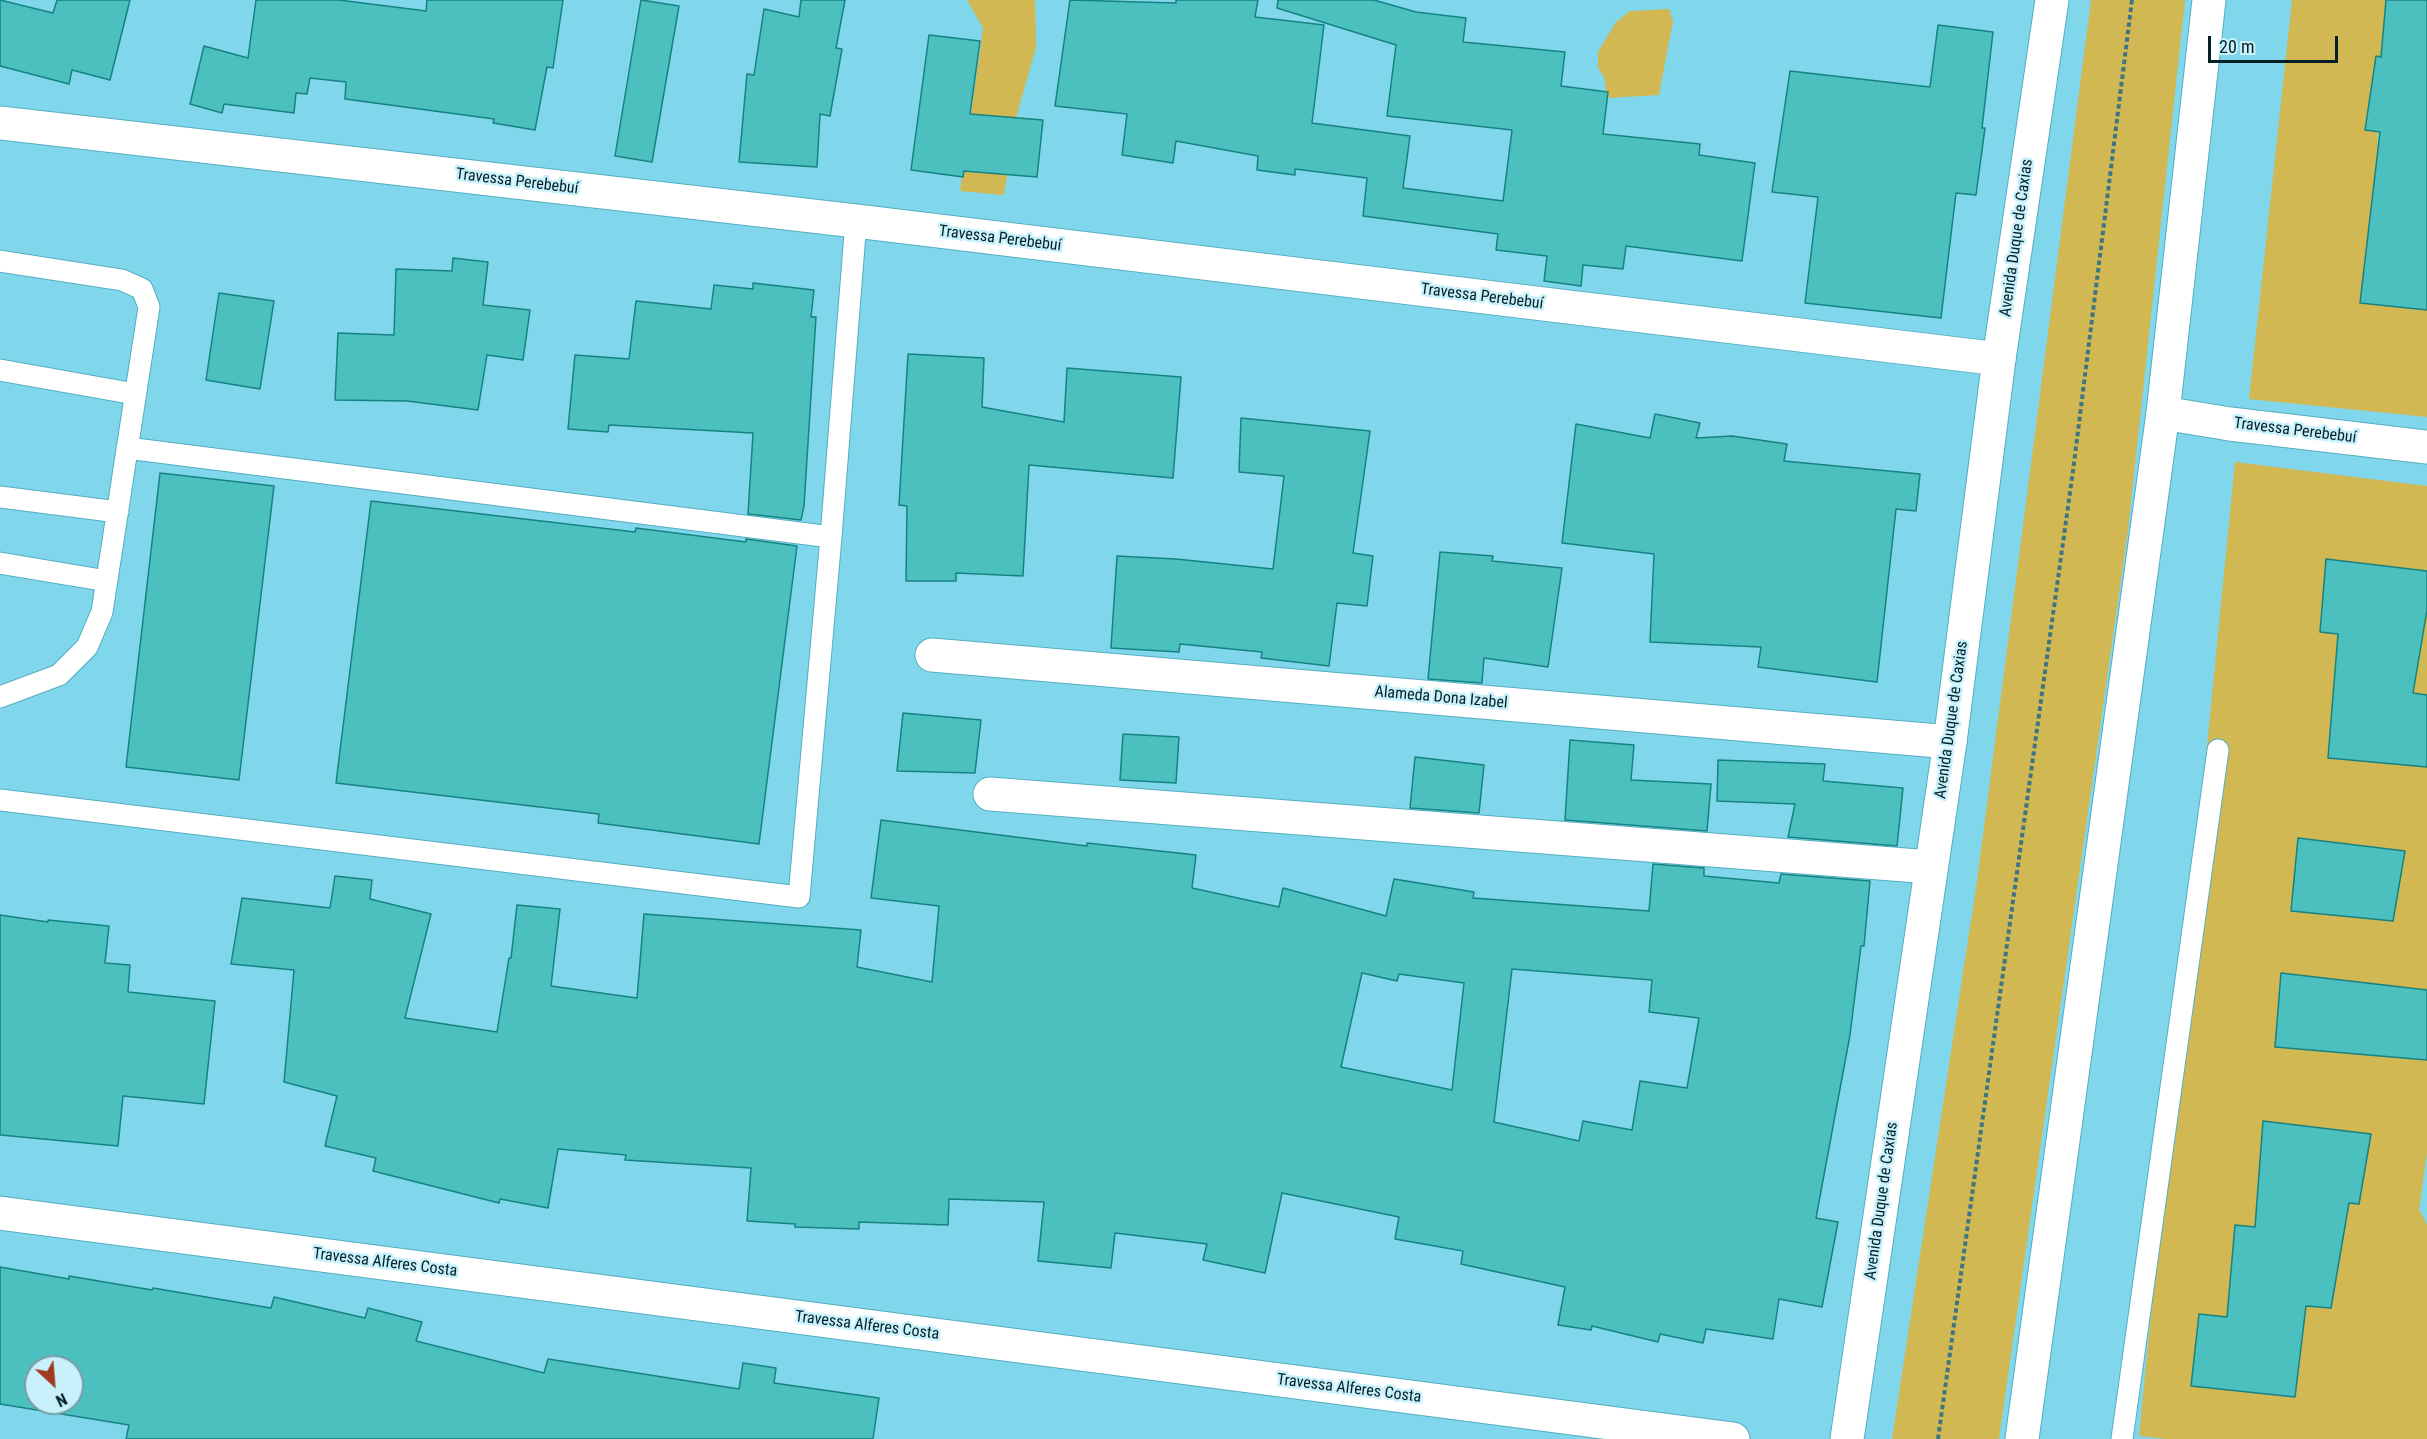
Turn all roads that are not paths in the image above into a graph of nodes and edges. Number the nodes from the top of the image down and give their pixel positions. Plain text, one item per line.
1 (2052, 0) edge
2 (2209, 0) edge
3 (0, 123) edge
4 (856, 221) junction
5 (0, 261) edge
6 (1999, 358) junction
7 (0, 370) edge
8 (135, 394) junction
9 (2163, 413) junction
10 (2427, 447) edge
11 (127, 448) junction
12 (0, 497) edge
13 (118, 512) junction
14 (831, 537) junction
15 (0, 563) edge
16 (107, 581) junction
17 (932, 655) dead end
18 (0, 698) edge
19 (1950, 742) junction
20 (2218, 750) dead end
21 (990, 794) dead end
22 (0, 800) edge
23 (1931, 867) junction
24 (0, 1213) edge
25 (1733, 1439) edge
26 (1847, 1439) edge
27 (2022, 1439) edge
28 (2122, 1439) edge

1 - 6 street, Avenida Duque de Caxias
2 - 9 street
3 - 4 street, Travessa Perebebuí
4 - 6 street, Travessa Perebebuí
4 - 14 lane
5 - 8 lane
6 - 19 street, Avenida Duque de Caxias
7 - 8 lane
8 - 11 lane
9 - 10 street, Travessa Perebebuí
9 - 27 street
11 - 13 lane
11 - 14 lane
12 - 13 lane
13 - 16 lane
14 - 22 lane
15 - 16 lane
16 - 18 lane
17 - 19 street, Alameda Dona Izabel
19 - 23 street, Avenida Duque de Caxias
20 - 28 lane
21 - 23 street
23 - 26 street, Avenida Duque de Caxias
24 - 25 street, Travessa Alferes Costa

